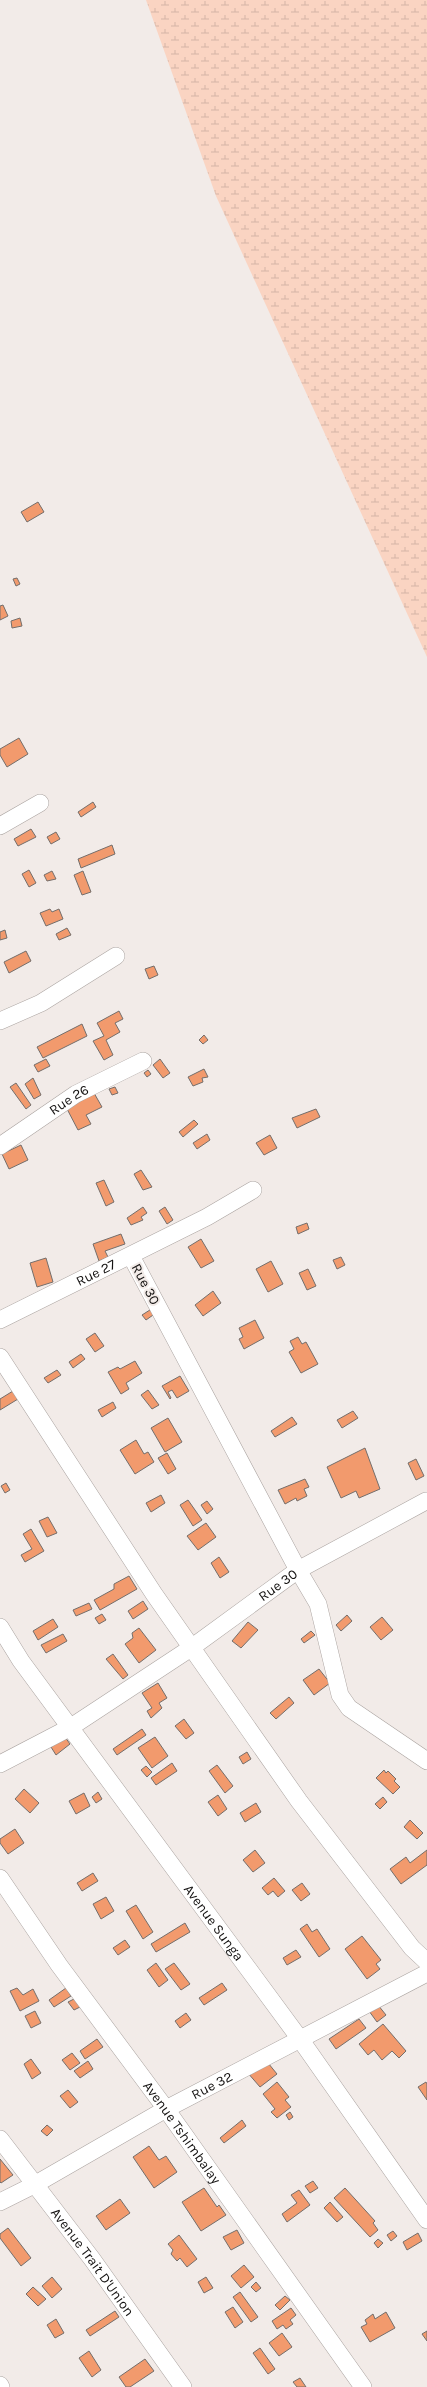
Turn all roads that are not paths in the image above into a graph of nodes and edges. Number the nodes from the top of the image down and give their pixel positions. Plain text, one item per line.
1 (40, 803) dead end
2 (0, 826) edge
3 (116, 956) dead end
4 (0, 1021) edge
5 (143, 1061) dead end
6 (0, 1146) edge
7 (253, 1190) dead end
8 (131, 1256) junction
9 (0, 1320) edge
10 (0, 1357) edge
11 (426, 1501) edge
12 (298, 1570) junction
13 (0, 1626) edge
14 (192, 1648) junction
15 (71, 1727) junction
16 (427, 1761) edge
17 (0, 1764) edge
18 (0, 1878) edge
19 (427, 1962) edge
20 (427, 1973) edge
21 (300, 2039) junction
22 (166, 2110) junction
23 (0, 2139) edge
24 (34, 2185) junction
25 (0, 2202) edge
26 (427, 2220) edge
27 (183, 2387) edge
28 (363, 2387) edge

1 - 2 street
3 - 4 street
5 - 6 street, Rue 26
7 - 8 street, Rue 27
8 - 9 street, Rue 27
8 - 12 street, Rue 30
10 - 14 street
11 - 12 street
12 - 14 street, Rue 30
12 - 16 street
13 - 15 street, Avenue Sunga
14 - 15 street, Rue 30
14 - 19 street
15 - 17 street, Rue 30
15 - 21 street, Avenue Sunga
18 - 22 street, Avenue Tshimbalay
20 - 21 street, Rue 32
21 - 22 street, Rue 32
21 - 26 street, Avenue Sunga
22 - 24 street, Rue 32
22 - 28 street, Avenue Tshimbalay
23 - 24 street, Avenue Trait D'Union
24 - 25 street, Rue 32
24 - 27 street, Avenue Trait D'Union

